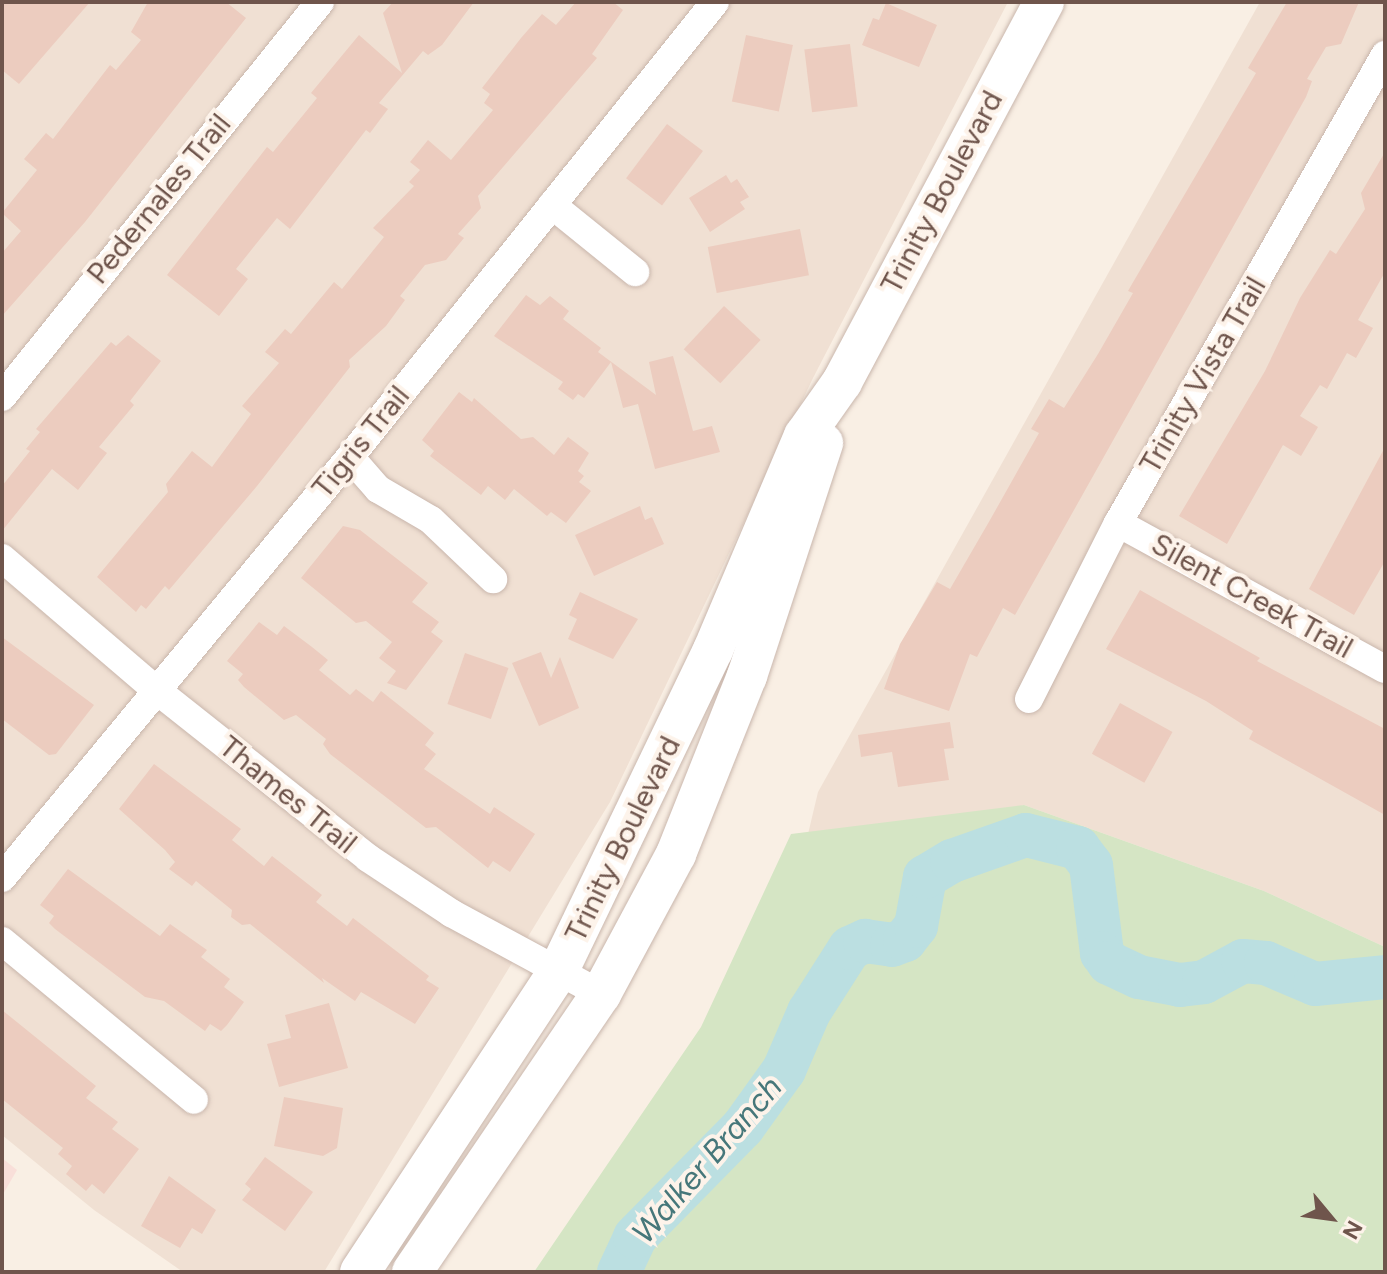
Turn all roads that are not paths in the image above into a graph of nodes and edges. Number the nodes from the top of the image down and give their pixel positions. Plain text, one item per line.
1 (320, 2) edge
2 (715, 2) edge
3 (1044, 2) edge
4 (1385, 55) edge
5 (552, 205) junction
6 (635, 272) dead end
7 (842, 382) junction
8 (2, 397) edge
9 (350, 457) junction
10 (1118, 523) junction
11 (2, 558) edge
12 (493, 579) dead end
13 (1385, 669) edge
14 (155, 689) junction
15 (1029, 699) dead end
16 (2, 878) edge
17 (2, 941) edge
18 (558, 972) junction
19 (601, 994) junction
20 (194, 1100) dead end
21 (360, 1272) edge
22 (412, 1272) edge

1 - 8 street, Pedernales Trail
2 - 5 street, Tigris Trail
3 - 7 main road, Trinity Boulevard
4 - 10 street, Trinity Vista Trail
5 - 6 street
5 - 9 street, Tigris Trail
7 - 18 main road, Trinity Boulevard
7 - 19 main road, Trinity Boulevard
9 - 12 street
9 - 14 street, Tigris Trail
10 - 13 street, Silent Creek Trail
10 - 15 street, Trinity Vista Trail
11 - 14 street, Thames Trail
14 - 16 street, Tigris Trail
14 - 18 street, Thames Trail
17 - 20 street
18 - 19 street, Thames Trail
18 - 21 main road, Trinity Boulevard
19 - 22 main road, Trinity Boulevard

